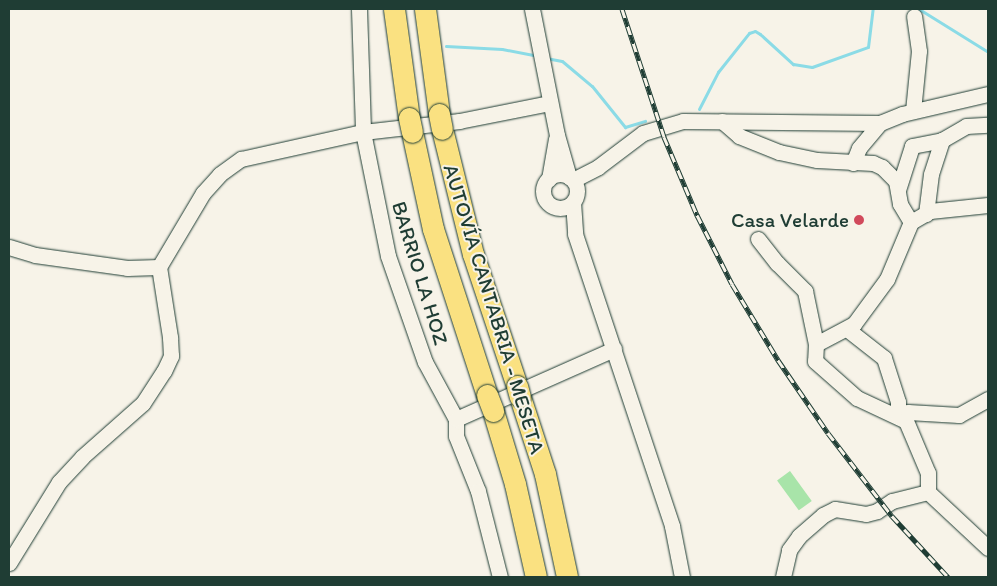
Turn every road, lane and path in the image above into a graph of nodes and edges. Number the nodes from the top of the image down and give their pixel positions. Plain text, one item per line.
1 (359, 9) edge
2 (394, 9) edge
3 (425, 9) edge
4 (532, 9) edge
5 (914, 16) dead end
6 (988, 94) edge
7 (550, 102) junction
8 (914, 111) junction
9 (722, 121) junction
10 (880, 123) junction
11 (988, 125) edge
12 (363, 132) junction
13 (557, 135) junction
14 (942, 140) junction
15 (853, 163) junction
16 (549, 179) junction
17 (573, 188) junction
18 (898, 190) junction
19 (988, 205) edge
20 (555, 207) junction
21 (926, 214) junction
22 (911, 222) junction
23 (575, 234) junction
24 (758, 239) dead end
25 (9, 247) edge
26 (159, 267) junction
27 (847, 329) junction
28 (816, 344) junction
29 (614, 349) junction
30 (988, 399) edge
31 (898, 415) junction
32 (456, 419) junction
33 (928, 492) junction
34 (988, 548) edge
35 (9, 563) edge
36 (500, 577) edge
37 (536, 577) edge
38 (567, 577) edge
39 (682, 577) edge
40 (783, 577) edge

1 - 12 street, BARRIO LA HOZ
2 - 37 highway, AUTOVÍA CANTABRIA - MESETA
3 - 38 highway, AUTOVÍA CANTABRIA - MESETA
4 - 7 street
5 - 8 street
6 - 8 street
7 - 12 street
7 - 13 street
8 - 10 street
9 - 10 street
9 - 15 street
9 - 17 street
10 - 15 street
11 - 14 street
12 - 26 street
12 - 32 street, BARRIO LA HOZ
13 - 16 street
13 - 17 street
14 - 18 street
14 - 21 street
15 - 18 street
16 - 17 street
16 - 20 street
17 - 20 street
17 - 23 street
18 - 22 street
19 - 21 street
20 - 23 street
21 - 22 street
22 - 27 street
23 - 29 street
24 - 28 street
25 - 26 street
26 - 35 street
27 - 28 street
27 - 31 street
28 - 31 street
29 - 32 street
29 - 39 street
30 - 31 street
31 - 33 street
32 - 36 street, BARRIO LA HOZ
33 - 34 street
33 - 40 street

